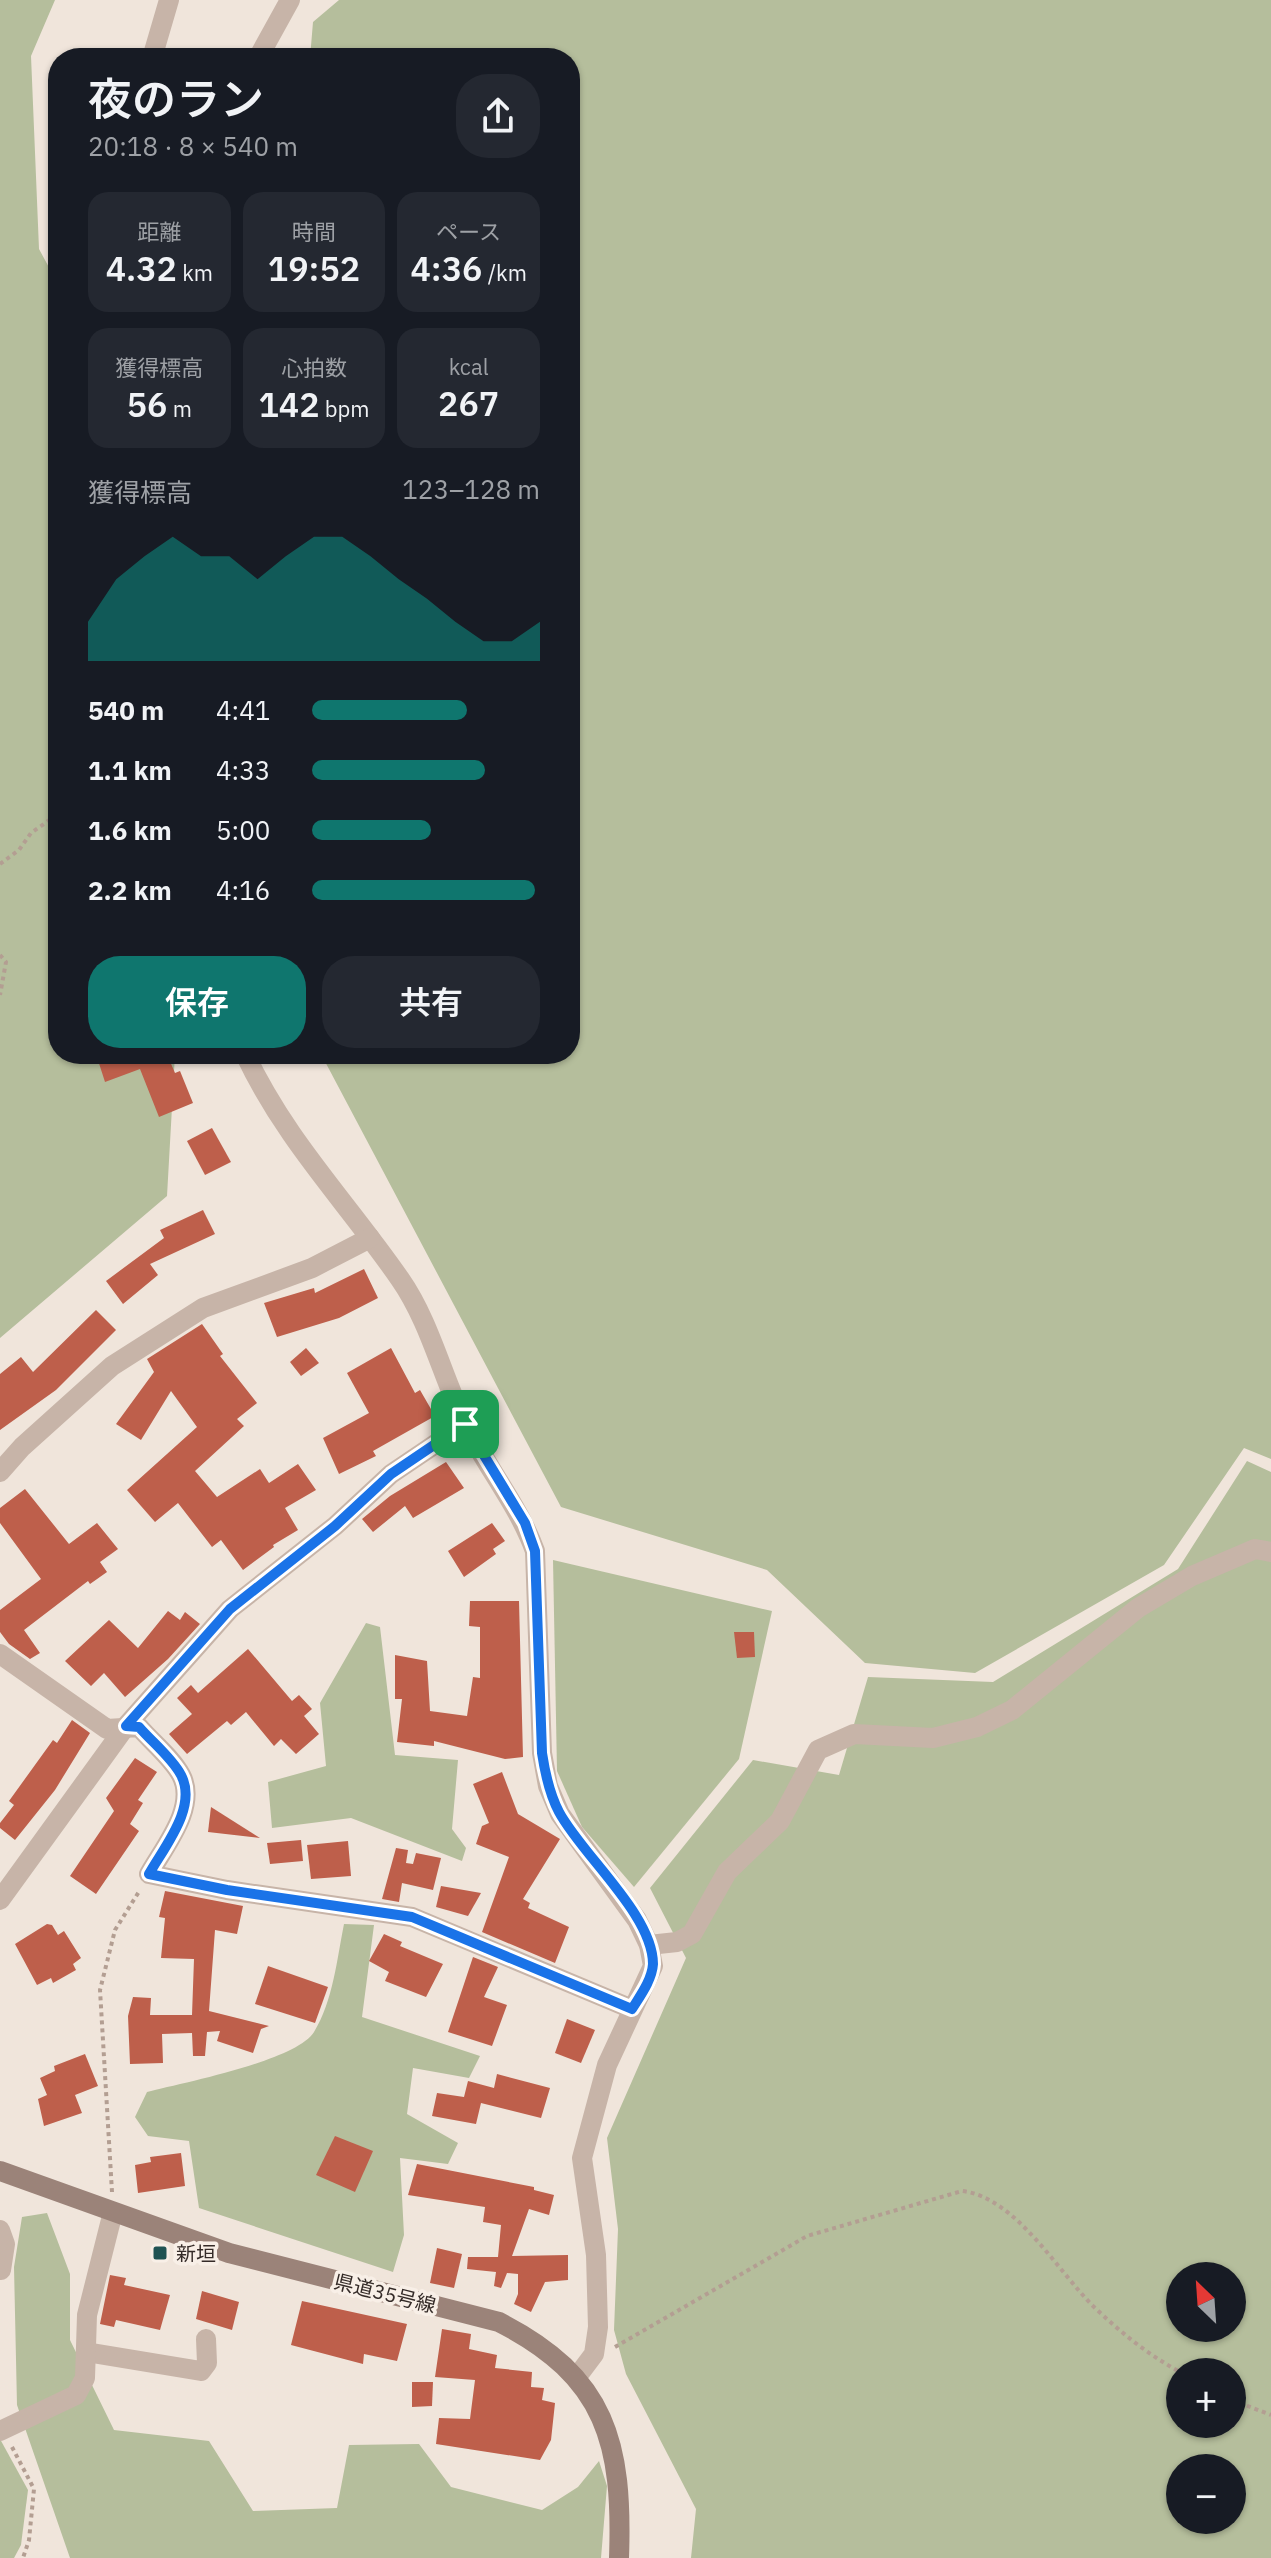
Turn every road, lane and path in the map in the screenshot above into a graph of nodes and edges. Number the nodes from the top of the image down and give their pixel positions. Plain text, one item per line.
1 (169, 0) edge
2 (290, 0) edge
3 (155, 48) edge
4 (264, 48) edge
5 (48, 821) edge
6 (0, 864) edge
7 (0, 955) edge
8 (0, 995) edge
9 (250, 1064) edge
10 (370, 1238) junction
11 (465, 1424) junction
12 (0, 1472) edge
13 (1271, 1552) edge
14 (0, 1654) edge
15 (126, 1726) junction
16 (149, 1874) junction
17 (0, 1900) edge
18 (649, 1945) junction
19 (632, 2009) junction
20 (0, 2171) edge
21 (113, 2205) junction
22 (0, 2230) edge
23 (1, 2270) edge
24 (206, 2339) dead end
25 (86, 2352) junction
26 (594, 2354) junction
27 (1166, 2365) edge
28 (576, 2378) junction
29 (1246, 2405) edge
30 (1271, 2415) edge
31 (2, 2430) edge
32 (23, 2558) edge
33 (619, 2558) edge

1 - 3 street
2 - 4 street
5 - 6 path
7 - 8 path
9 - 10 street
10 - 11 street
10 - 12 street
11 - 15 street
11 - 18 street
13 - 18 street
14 - 15 street
15 - 16 street
15 - 17 street
16 - 19 street
16 - 21 path
18 - 19 street
19 - 26 street
20 - 21 main road, 県道35号線
21 - 25 street
21 - 28 main road, 県道35号線
22 - 23 street
24 - 25 street
25 - 31 street
26 - 27 path
26 - 28 street
28 - 33 main road, 県道35号線
29 - 30 path
31 - 32 path

